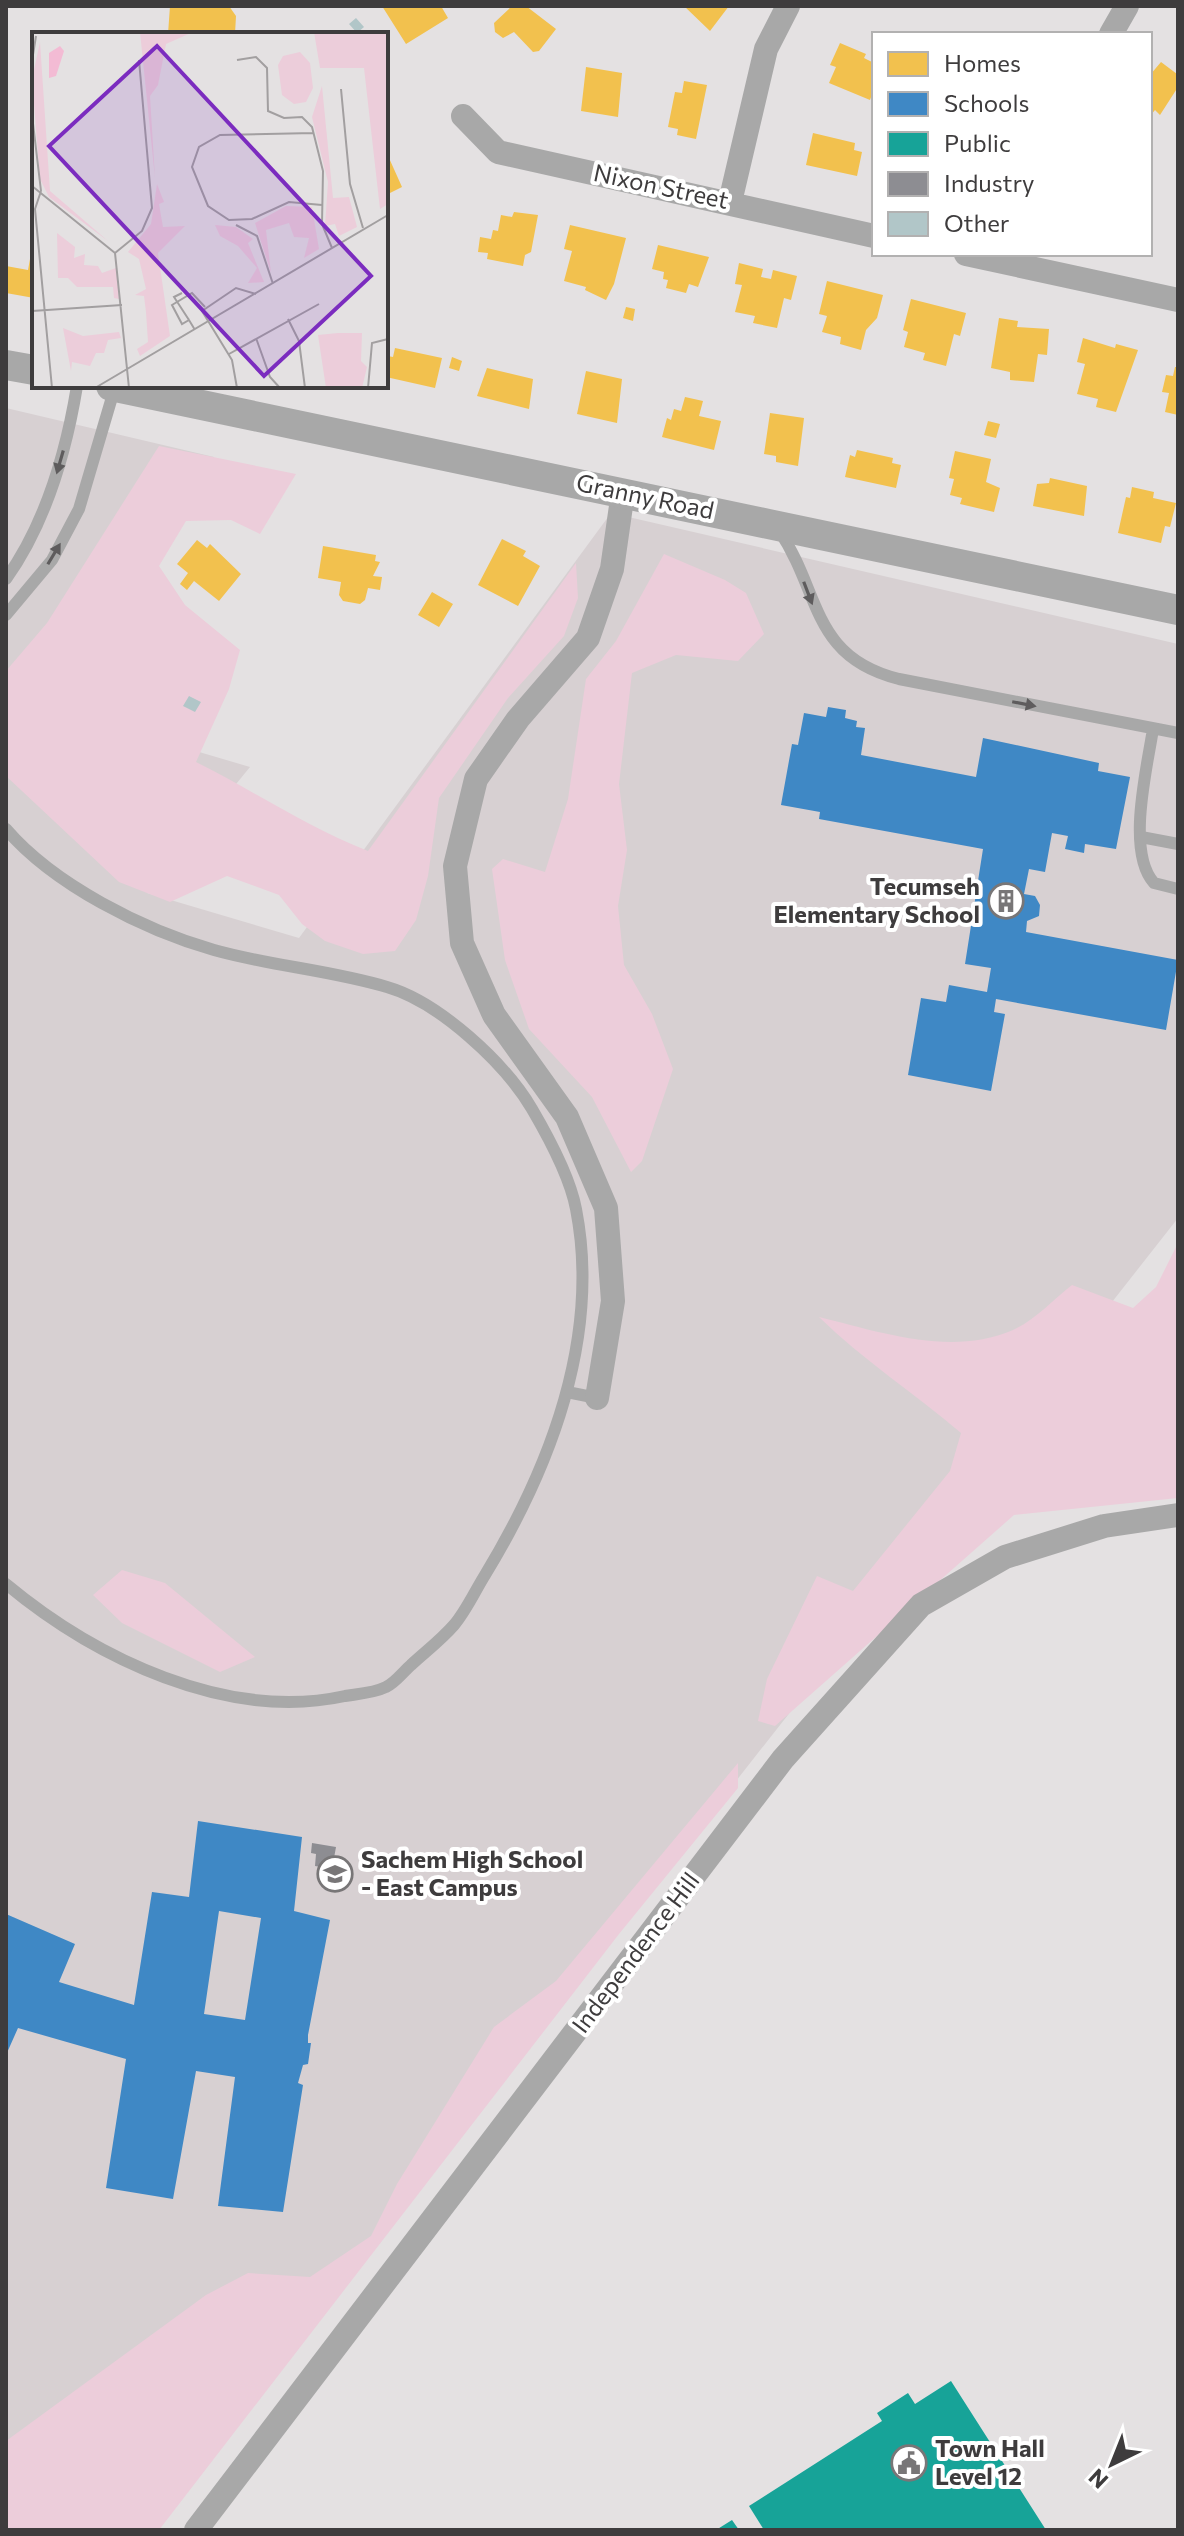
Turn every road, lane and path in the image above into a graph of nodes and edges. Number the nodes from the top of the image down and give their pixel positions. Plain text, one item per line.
1 (788, 6) edge
2 (1127, 6) edge
3 (1112, 32) edge
4 (463, 116) dead end
5 (730, 202) junction
6 (872, 236) edge
7 (986, 256) edge
8 (1027, 260) edge
9 (1178, 300) edge
10 (6, 365) edge
11 (32, 370) edge
12 (77, 388) edge
13 (112, 388) edge
14 (123, 388) edge
15 (623, 492) junction
16 (774, 523) junction
17 (6, 579) edge
18 (1178, 610) edge
19 (6, 615) edge
20 (1153, 729) junction
21 (1178, 733) edge
22 (6, 829) edge
23 (1141, 837) junction
24 (1178, 844) edge
25 (1178, 889) edge
26 (567, 1392) junction
27 (597, 1398) joint
28 (1178, 1515) edge
29 (6, 1584) edge
30 (196, 2530) edge

1 - 5 street
2 - 3 street
4 - 5 street, Nixon Street
5 - 6 street, Nixon Street
7 - 8 street
8 - 9 street
10 - 11 street
12 -> 17 lane
19 -> 13 lane
14 - 15 street, Granny Road
15 - 16 street, Granny Road
15 - 27 street
16 - 18 street, Granny Road
16 -> 20 lane
20 - 21 lane
20 - 23 lane
22 - 26 lane
23 - 24 lane
23 - 25 lane
26 - 27 lane
26 - 29 lane
28 - 30 street, Independence Hill

